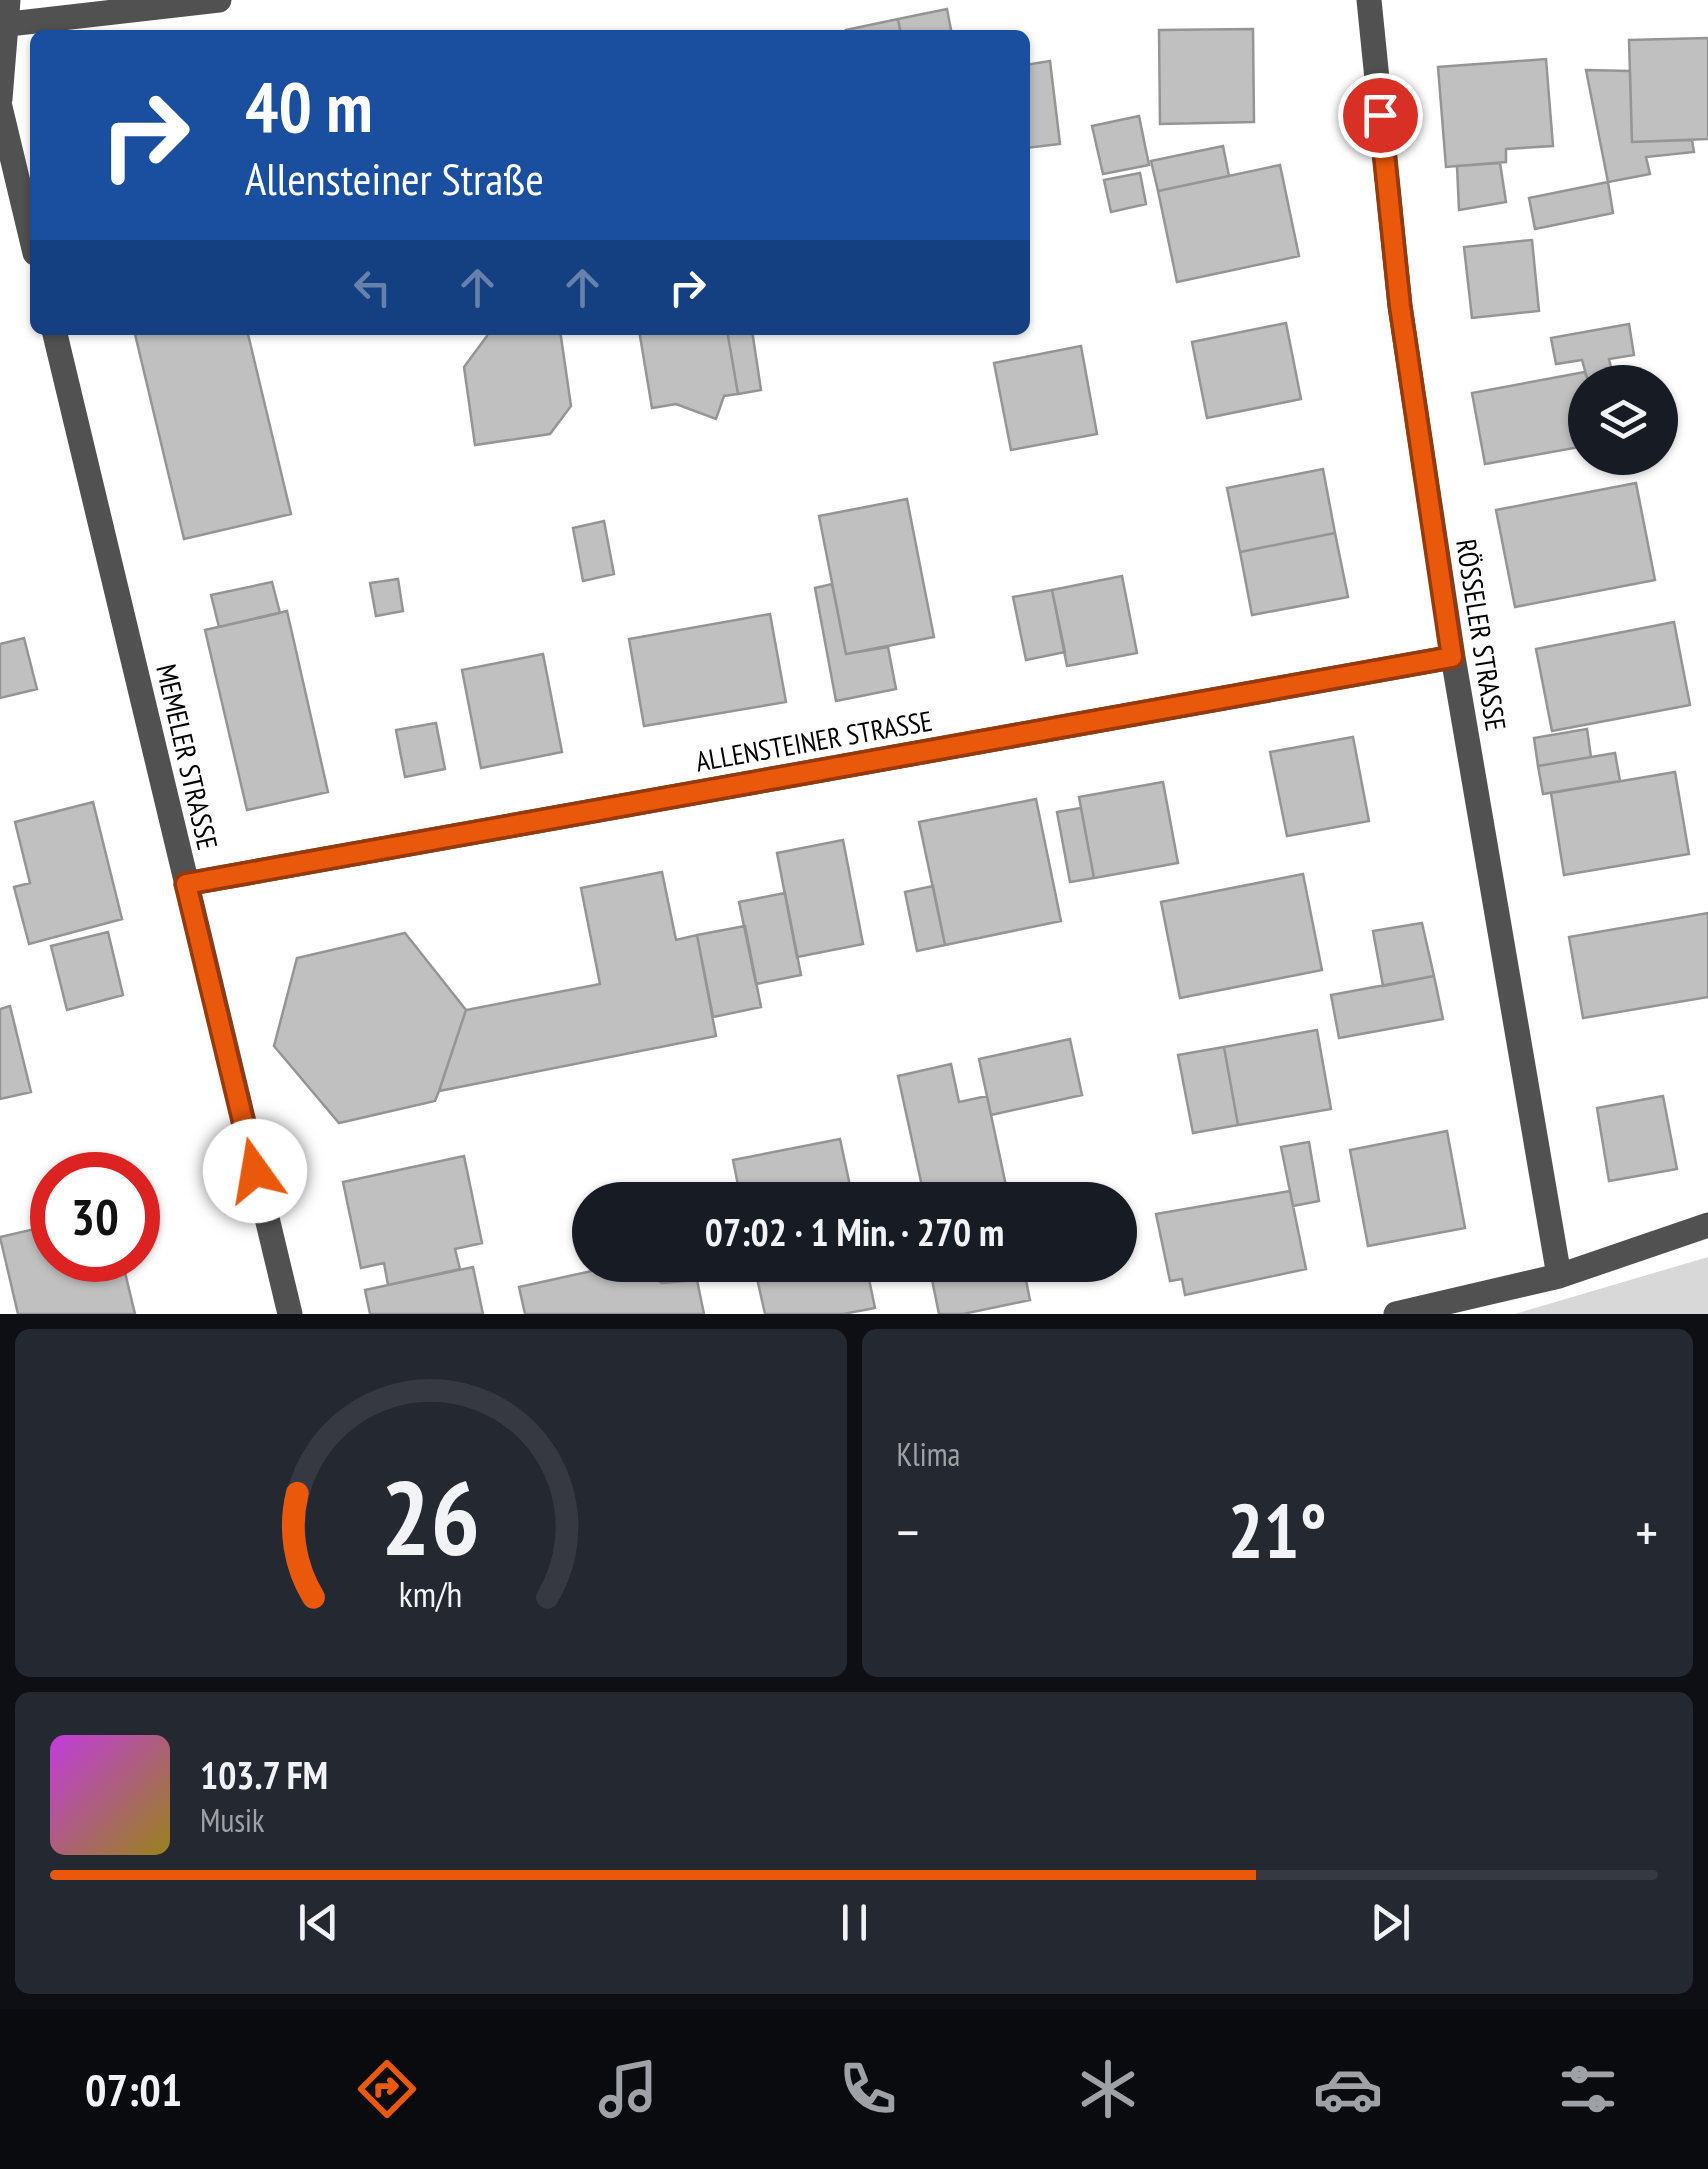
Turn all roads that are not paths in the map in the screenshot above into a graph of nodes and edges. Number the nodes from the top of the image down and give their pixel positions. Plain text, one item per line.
1 (219, 0) edge
2 (1369, 0) edge
3 (5, 16) edge
4 (0, 99) edge
5 (0, 106) edge
6 (30, 231) edge
7 (55, 335) edge
8 (1452, 657) junction
9 (186, 884) junction
10 (1708, 1225) edge
11 (1559, 1276) junction
12 (290, 1314) edge
13 (1396, 1314) edge

1 - 3 street
2 - 8 street, RÖSSELER STRASSE
3 - 4 street
5 - 6 street
7 - 9 street, MEMELER STRASSE
8 - 9 street, ALLENSTEINER STRASSE
8 - 11 street, RÖSSELER STRASSE
9 - 12 street, MEMELER STRASSE
10 - 11 street
11 - 13 street

